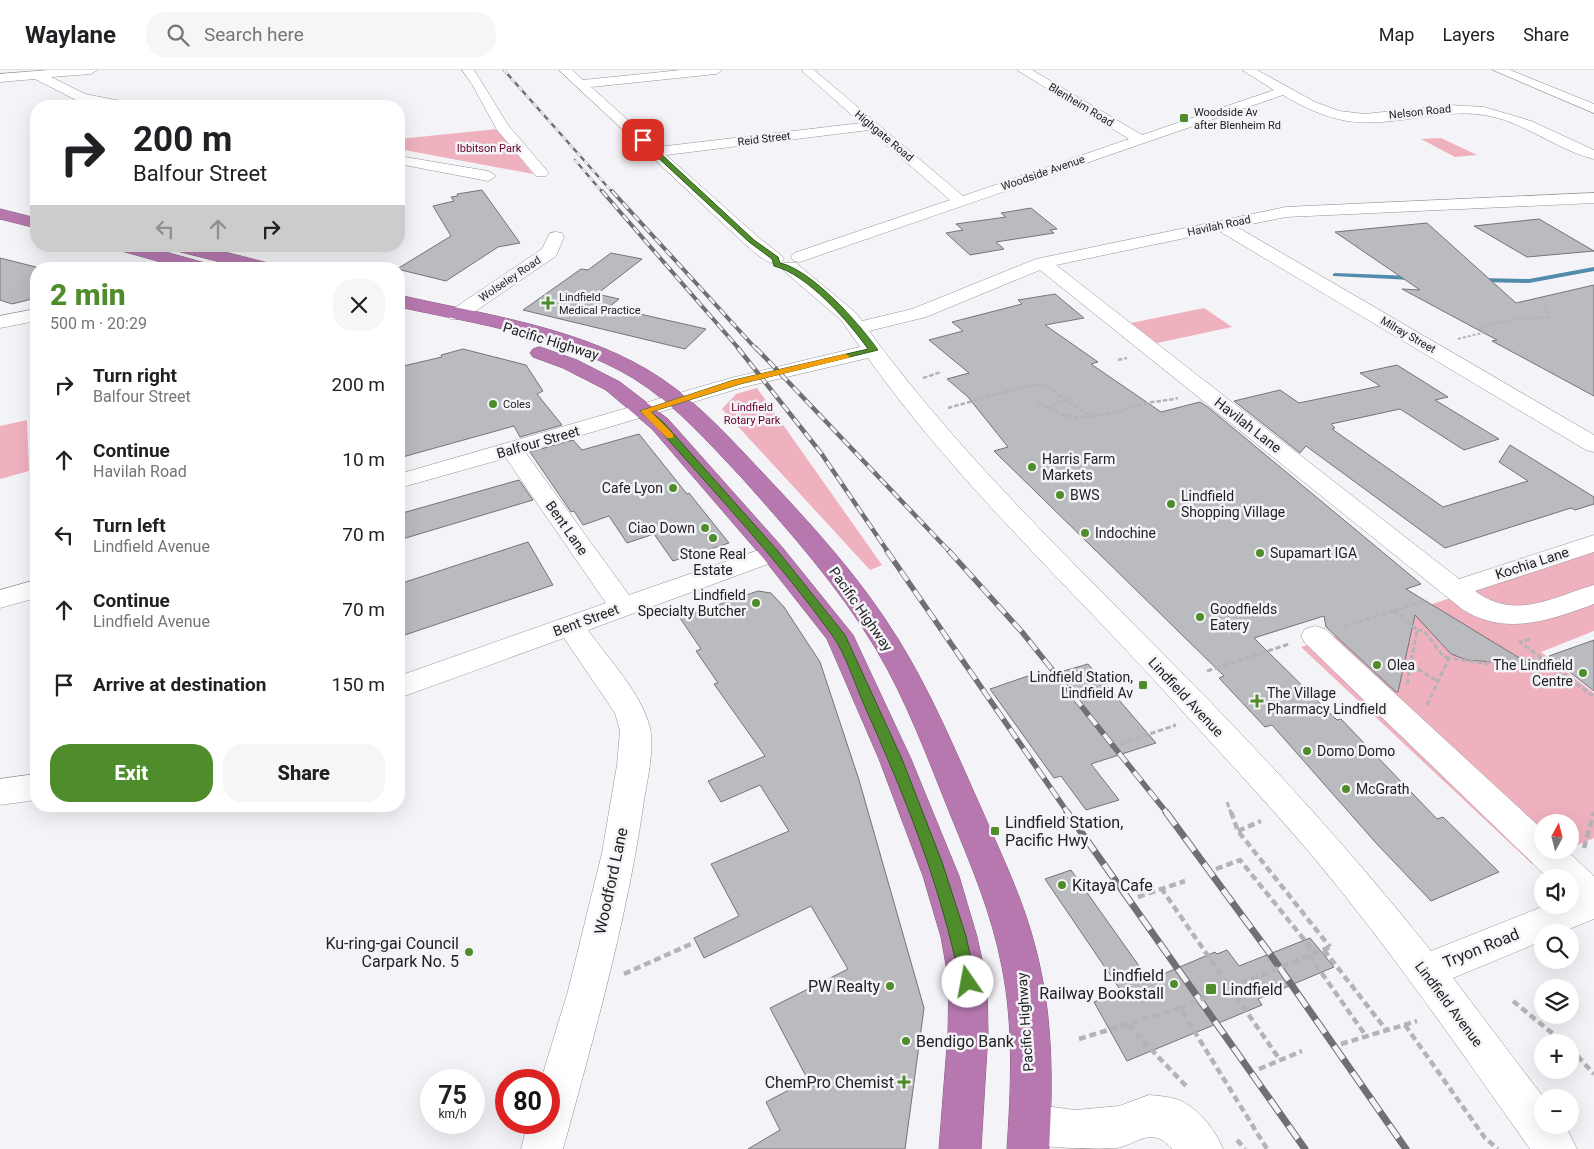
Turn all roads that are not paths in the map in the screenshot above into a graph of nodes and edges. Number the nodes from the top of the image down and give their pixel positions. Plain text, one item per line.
1 (91, 70) edge
2 (468, 70) edge
3 (565, 70) edge
4 (716, 70) edge
5 (807, 70) edge
6 (1023, 70) edge
7 (1248, 70) edge
8 (1499, 70) edge
9 (37, 74) junction
10 (0, 78) edge
11 (580, 84) junction
12 (1286, 90) junction
13 (96, 100) edge
14 (1594, 109) edge
15 (872, 126) junction
16 (1140, 140) junction
17 (655, 152) junction
18 (1593, 154) edge
19 (405, 161) edge
20 (541, 173) dead end
21 (488, 176) dead end
22 (1594, 198) edge
23 (960, 201) junction
24 (0, 202) edge
25 (30, 210) edge
26 (0, 214) edge
27 (30, 222) edge
28 (1221, 225) junction
29 (556, 237) dead end
30 (145, 252) edge
31 (203, 252) edge
32 (239, 261) joint
33 (789, 261) junction
34 (180, 262) edge
35 (243, 262) edge
36 (1042, 263) junction
37 (405, 302) edge
38 (458, 315) junction
39 (30, 316) edge
40 (6, 318) edge
41 (405, 319) edge
42 (858, 328) junction
43 (874, 350) junction
44 (818, 363) junction
45 (912, 384) junction
46 (676, 400) junction
47 (644, 411) junction
48 (1594, 444) edge
49 (511, 449) junction
50 (405, 479) edge
51 (1594, 543) edge
52 (773, 553) junction
53 (1594, 562) edge
54 (1594, 575) edge
55 (1461, 586) junction
56 (30, 590) edge
57 (1594, 594) edge
58 (0, 599) edge
59 (623, 607) junction
60 (570, 626) junction
61 (1315, 636) dead end
62 (405, 685) edge
63 (30, 789) edge
64 (0, 792) edge
65 (1594, 901) edge
66 (1424, 971) junction
67 (1029, 1137) edge
68 (542, 1149) edge
69 (960, 1149) edge
70 (1202, 1149) edge
71 (1556, 1149) edge

1 - 9 street
2 - 20 street
3 - 11 street, Lindfield Avenue
4 - 11 street
5 - 15 street, Highgate Road
6 - 16 street, Blenheim Road
7 - 12 street, Nelson Road
8 - 14 street
9 - 10 street
9 - 13 street
11 - 17 street, Lindfield Avenue
12 - 16 street, Woodside Avenue
12 - 18 street, Nelson Road
15 - 17 street, Reid Street
15 - 23 street, Highgate Road
16 - 23 street, Woodside Avenue
17 - 33 street, Lindfield Avenue
19 - 21 street
22 - 28 street, Havilah Road
23 - 33 street, Woodside Avenue
24 - 25 highway
26 - 27 highway
28 - 36 street, Havilah Road
28 - 48 street, Milray Street
29 - 38 street, Wolseley Road
30 - 34 highway
31 - 32 highway
32 - 35 highway
33 - 42 street, Lindfield Avenue
36 - 42 street, Havilah Road
36 - 55 street, Havilah Lane
37 - 38 highway, Pacific Highway
38 - 46 highway, Pacific Highway
39 - 40 street
41 - 47 highway, Pacific Highway
42 - 43 street, Lindfield Avenue
43 - 44 street
43 - 45 street, Lindfield Avenue
44 - 45 street
44 - 46 street
45 - 66 street, Lindfield Avenue
46 - 47 street, Balfour Street
46 - 67 highway, Pacific Highway
47 - 49 street, Balfour Street
47 - 52 highway, Pacific Highway
49 - 50 street, Balfour Street
49 - 59 street, Bent Lane
51 - 55 street, Kochia Lane
52 - 59 street, Bent Street
52 - 69 highway, Pacific Highway
53 - 54 street
55 - 57 street, Havilah Lane
56 - 58 street
59 - 60 street, Bent Street
60 - 62 street, Bent Street
60 - 68 street, Woodford Lane
61 - 65 street
63 - 64 street
65 - 66 street, Tryon Road
66 - 71 street, Lindfield Avenue
67 - 70 street

